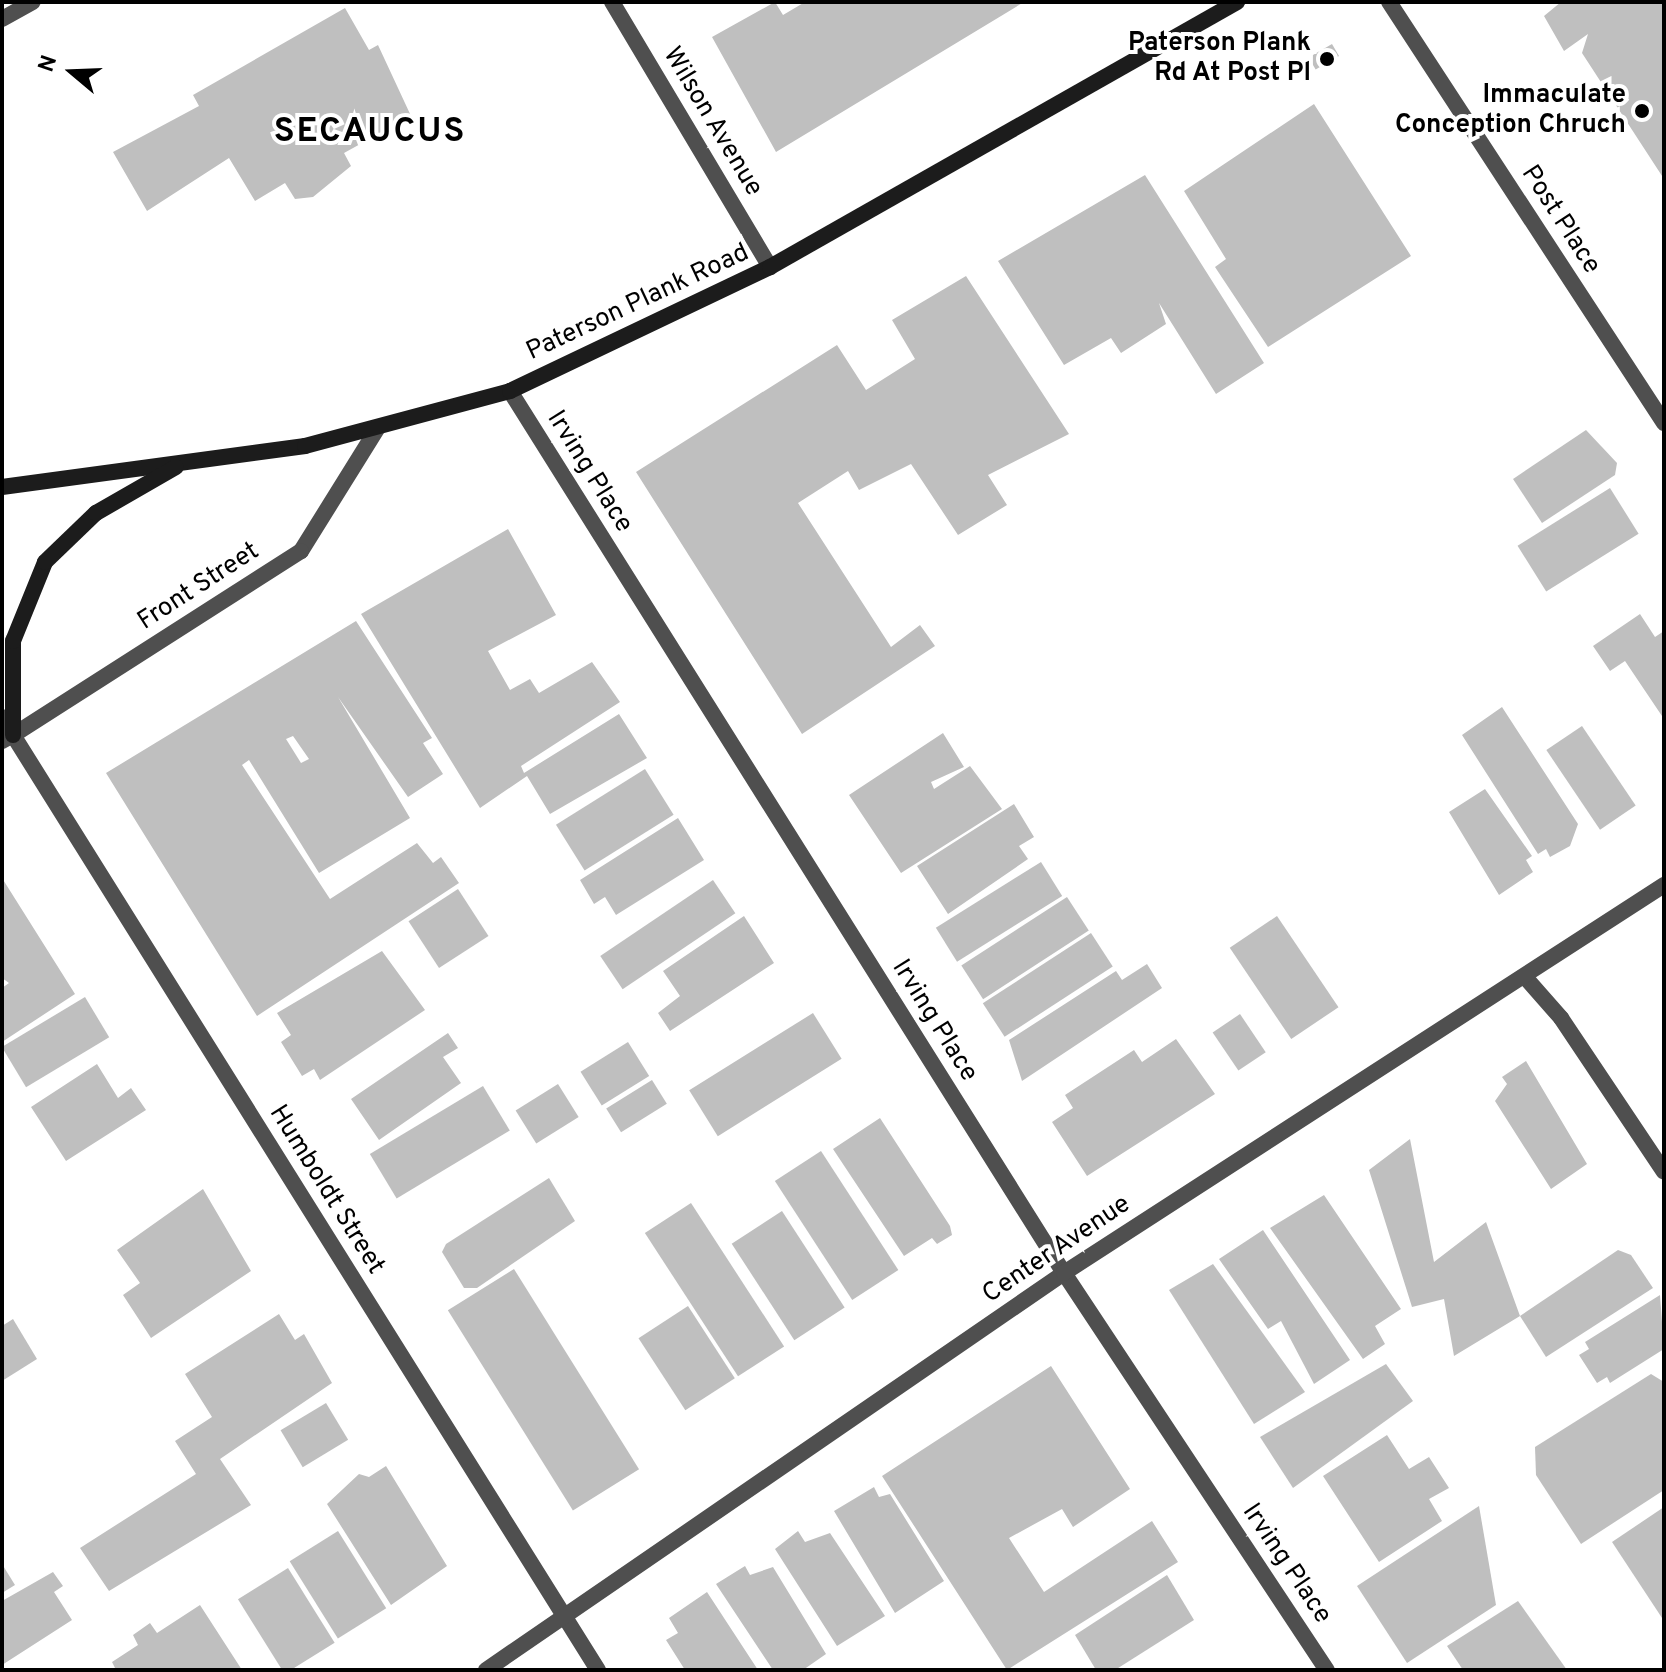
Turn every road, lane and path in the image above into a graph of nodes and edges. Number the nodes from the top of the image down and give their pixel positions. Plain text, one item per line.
1 (33, 2) edge
2 (612, 2) edge
3 (1237, 2) edge
4 (1389, 2) edge
5 (2, 19) edge
6 (770, 267) junction
7 (510, 391) junction
8 (1664, 423) edge
9 (377, 429) junction
10 (181, 464) junction
11 (2, 487) edge
12 (2, 717) edge
13 (7, 738) edge
14 (1664, 885) edge
15 (1525, 977) junction
16 (1664, 1172) edge
17 (1064, 1273) junction
18 (566, 1619) junction
19 (486, 1670) edge
20 (598, 1670) edge
21 (1327, 1670) edge

1 - 5 street
2 - 6 street, Wilson Avenue
3 - 6 main road, Paterson Plank Road
4 - 8 street, Post Place
6 - 7 main road, Paterson Plank Road
7 - 9 main road, Paterson Plank Road
7 - 17 street, Irving Place
9 - 10 main road, Paterson Plank Road
9 - 13 street, Front Street
10 - 11 main road, Paterson Plank Road
10 - 13 main road
12 - 13 street, Humboldt Street
13 - 18 street, Humboldt Street
14 - 15 street, Center Avenue
15 - 16 street
15 - 17 street, Center Avenue
17 - 18 street, Center Avenue
17 - 21 street, Irving Place
18 - 19 street, Center Avenue
18 - 20 street, Humboldt Street

